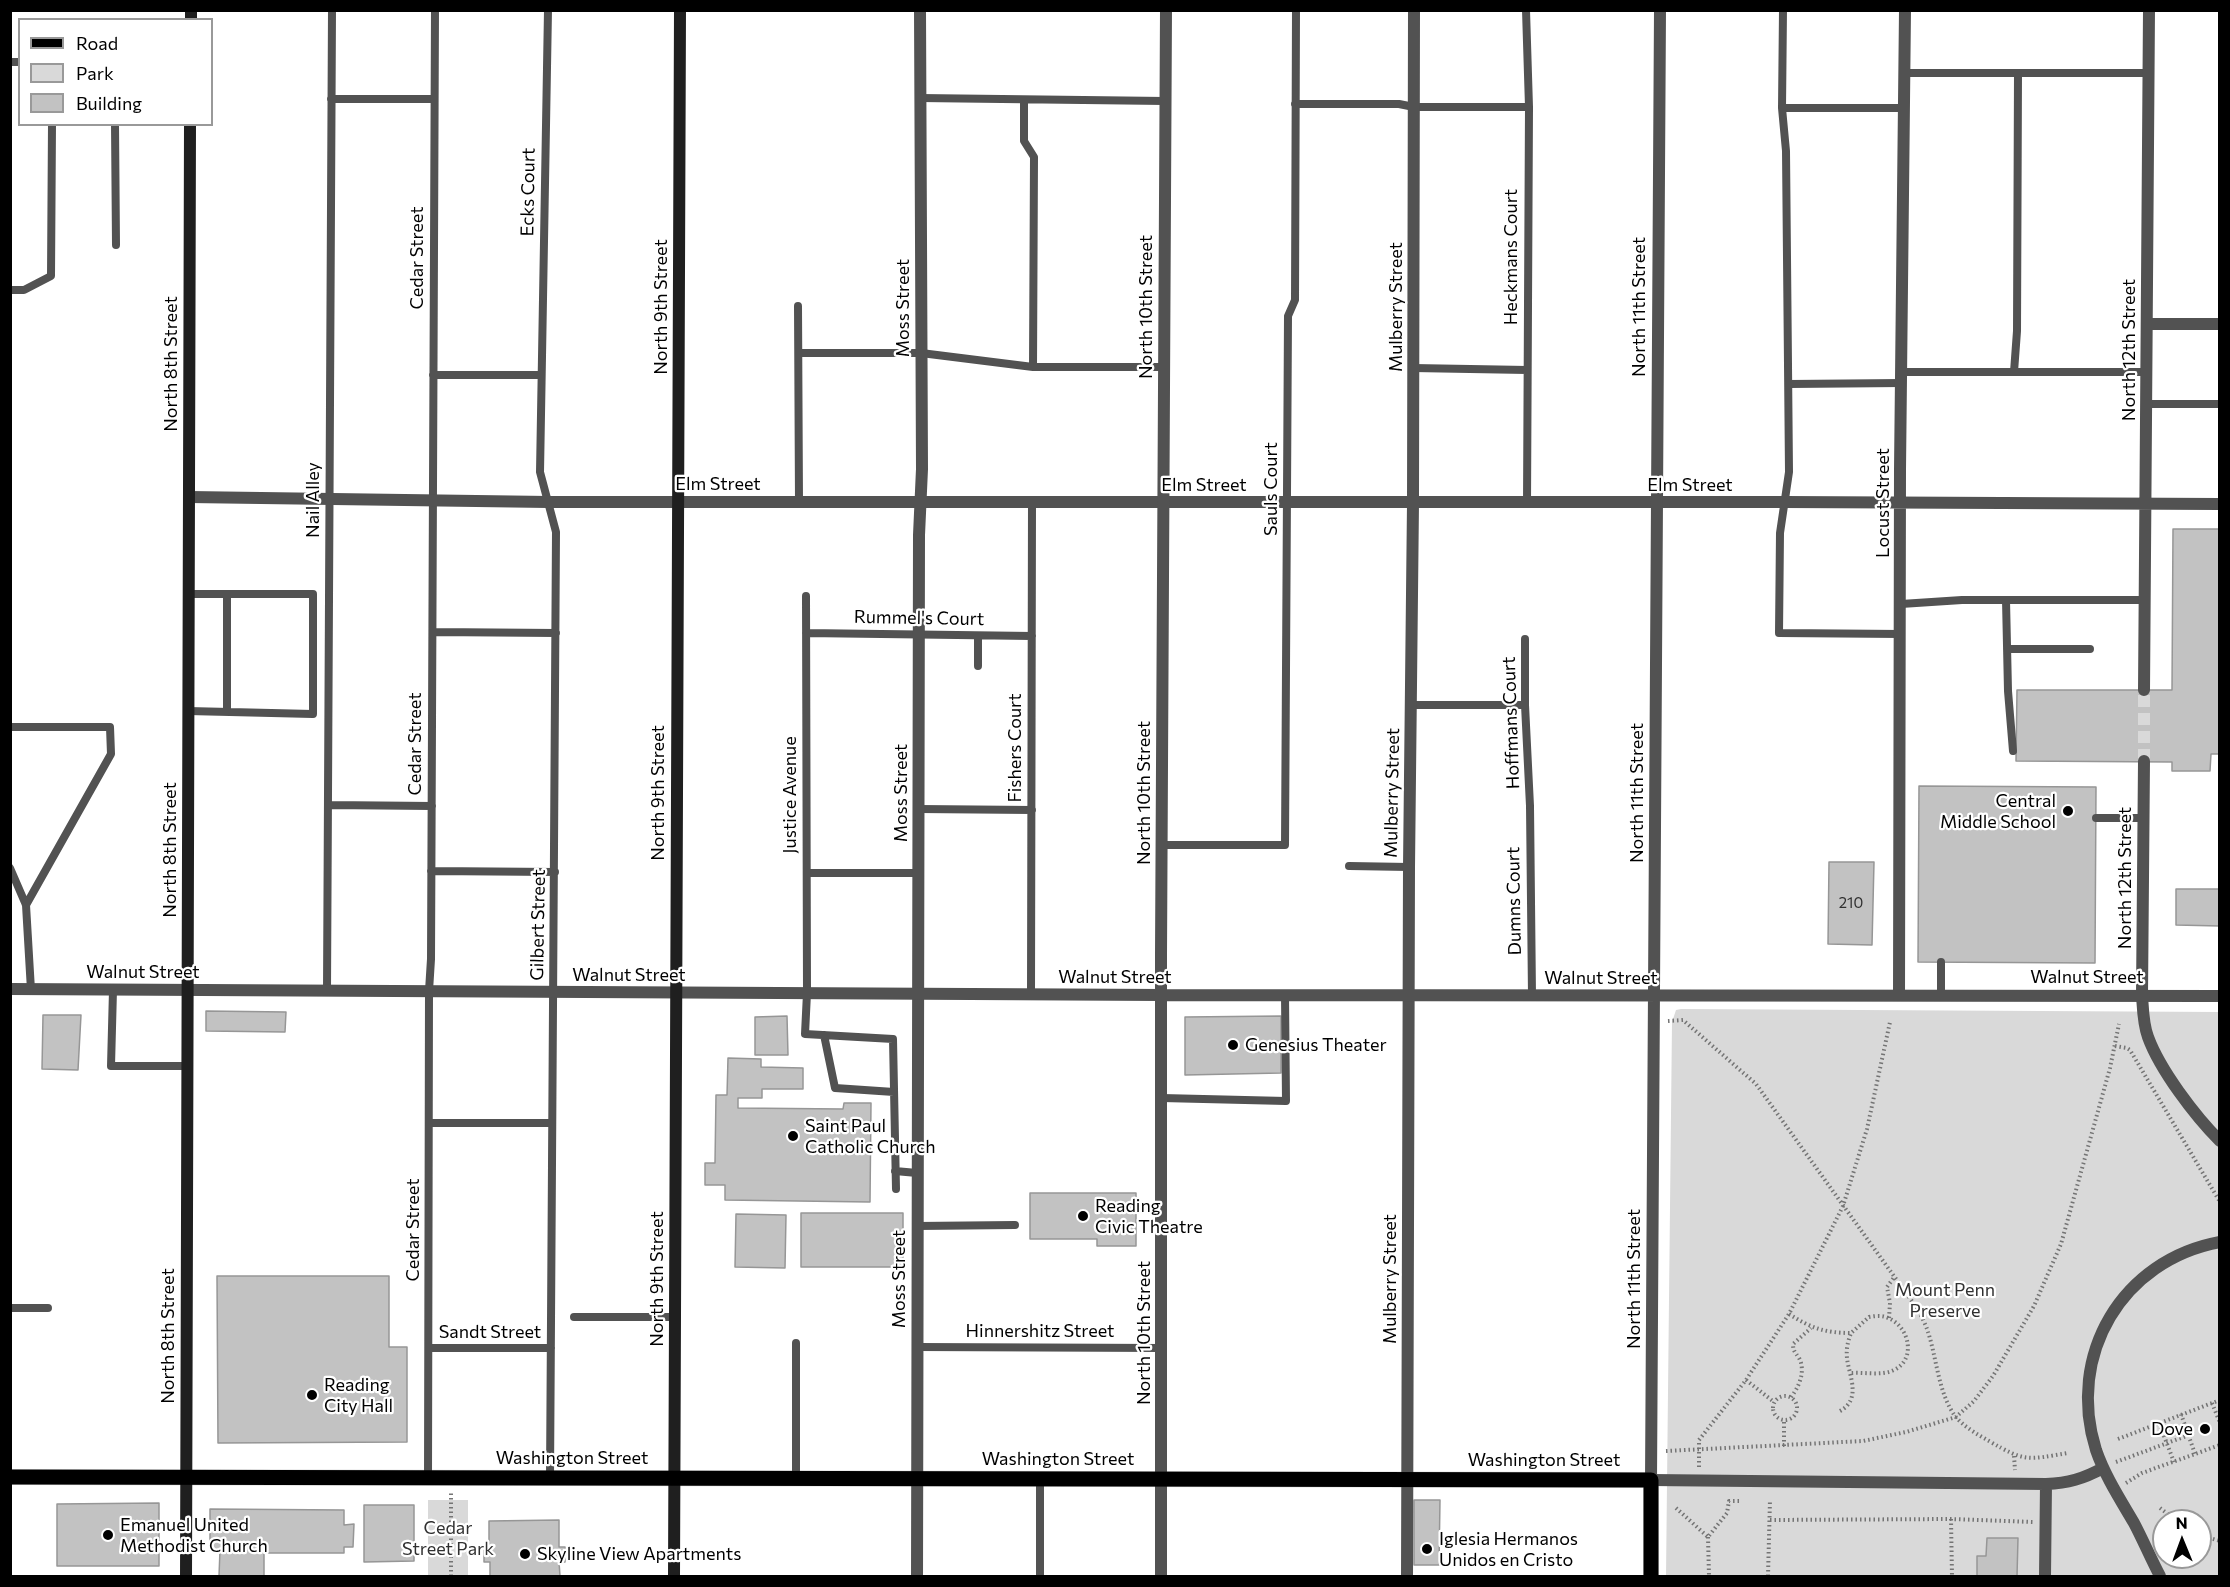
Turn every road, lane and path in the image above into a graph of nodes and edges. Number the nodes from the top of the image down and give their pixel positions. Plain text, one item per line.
1 (332, 10) edge
2 (435, 10) edge
3 (548, 10) edge
4 (681, 10) edge
5 (920, 10) edge
6 (1166, 10) edge
7 (1296, 10) edge
8 (1414, 10) edge
9 (1526, 10) edge
10 (1660, 10) edge
11 (1783, 10) edge
12 (1905, 10) edge
13 (2149, 10) edge
14 (1905, 73) junction
15 (2018, 73) junction
16 (2149, 73) junction
17 (920, 98) junction
18 (331, 99) junction
19 (434, 99) junction
20 (1024, 100) junction
21 (1165, 101) junction
22 (1295, 104) junction
23 (1414, 107) junction
24 (1528, 107) junction
25 (1782, 108) junction
26 (1904, 108) junction
27 (52, 126) edge
28 (115, 126) edge
29 (190, 126) edge
30 (116, 245) dead end
31 (10, 290) edge
32 (798, 306) dead end
33 (2147, 324) junction
34 (2220, 324) edge
35 (799, 352) junction
36 (921, 353) junction
37 (1033, 367) junction
38 (1164, 367) junction
39 (1413, 368) junction
40 (1527, 370) junction
41 (2014, 372) junction
42 (2146, 372) junction
43 (433, 375) junction
44 (541, 375) junction
45 (1903, 378) junction
46 (1789, 384) junction
47 (2146, 404) junction
48 (2220, 405) edge
49 (189, 497) junction
50 (329, 499) junction
51 (434, 500) junction
52 (548, 501) junction
53 (678, 502) junction
54 (799, 502) junction
55 (921, 502) junction
56 (1032, 502) junction
57 (1784, 502) junction
58 (1901, 502) junction
59 (1163, 503) junction
60 (1287, 503) junction
61 (1413, 503) junction
62 (1527, 503) junction
63 (1658, 503) junction
64 (2145, 504) junction
65 (2220, 504) edge
66 (189, 594) junction
67 (227, 594) junction
68 (806, 596) dead end
69 (2006, 600) junction
70 (2145, 600) junction
71 (1901, 604) junction
72 (433, 632) junction
73 (555, 633) junction
74 (806, 633) junction
75 (1901, 634) junction
76 (919, 635) junction
77 (978, 636) junction
78 (1032, 636) junction
79 (1525, 639) dead end
80 (2007, 649) junction
81 (2090, 649) dead end
82 (978, 666) dead end
83 (2144, 690) tunnel mouth
84 (1411, 705) junction
85 (1525, 705) junction
86 (188, 711) junction
87 (227, 712) junction
88 (10, 727) edge
89 (2013, 751) dead end
90 (2144, 761) tunnel mouth
91 (328, 805) junction
92 (432, 806) junction
93 (1530, 806) joint
94 (919, 809) junction
95 (1032, 810) junction
96 (2096, 818) dead end
97 (2144, 818) junction
98 (1162, 845) junction
99 (1349, 866) dead end
100 (1409, 867) junction
101 (10, 868) edge
102 (431, 871) junction
103 (555, 872) junction
104 (807, 873) junction
105 (919, 873) junction
106 (26, 905) junction
107 (1941, 962) dead end
108 (10, 989) edge
109 (31, 990) junction
110 (113, 990) junction
111 (188, 990) junction
112 (327, 991) junction
113 (429, 991) junction
114 (553, 992) junction
115 (676, 993) junction
116 (807, 993) junction
117 (918, 994) junction
118 (1031, 994) junction
119 (1162, 995) junction
120 (1285, 995) junction
121 (1899, 995) junction
122 (1941, 995) junction
123 (2142, 995) junction
124 (1408, 996) junction
125 (1532, 996) junction
126 (1655, 996) junction
127 (2220, 996) edge
128 (1683, 1020) dead end
129 (1890, 1022) dead end
130 (2120, 1024) dead end
131 (824, 1035) junction
132 (2115, 1046) junction
133 (187, 1066) junction
134 (894, 1092) junction
135 (1162, 1098) junction
136 (429, 1123) junction
137 (552, 1123) junction
138 (2220, 1141) edge
139 (895, 1171) junction
140 (917, 1173) junction
141 (896, 1189) dead end
142 (2220, 1202) edge
143 (1843, 1206) junction
144 (1015, 1225) dead end
145 (917, 1226) junction
146 (2220, 1242) edge
147 (1895, 1276) junction
148 (10, 1308) edge
149 (48, 1308) dead end
150 (1790, 1314) junction
151 (574, 1317) dead end
152 (675, 1317) junction
153 (1888, 1318) junction
154 (1811, 1328) junction
155 (1851, 1333) junction
156 (796, 1343) dead end
157 (917, 1347) junction
158 (429, 1348) junction
159 (551, 1348) junction
160 (1162, 1348) junction
161 (1851, 1373) junction
162 (1746, 1380) junction
163 (1791, 1397) junction
164 (2220, 1400) edge
165 (1774, 1402) junction
166 (2212, 1402) junction
167 (1840, 1411) dead end
168 (2181, 1414) junction
169 (1956, 1417) junction
170 (1784, 1420) junction
171 (2159, 1422) junction
172 (2220, 1422) edge
173 (2189, 1436) junction
174 (2118, 1439) dead end
175 (2167, 1443) junction
176 (2220, 1445) edge
177 (1784, 1446) junction
178 (1652, 1451) junction
179 (1699, 1451) junction
180 (2068, 1453) dead end
181 (2195, 1454) junction
182 (2134, 1455) dead end
183 (2174, 1462) junction
184 (2103, 1468) junction
185 (2142, 1473) dead end
186 (10, 1477) edge
187 (186, 1477) junction
188 (428, 1477) junction
189 (451, 1477) junction
190 (550, 1478) junction
191 (674, 1478) junction
192 (795, 1478) junction
193 (917, 1478) junction
194 (1040, 1479) junction
195 (1161, 1479) junction
196 (1651, 1480) junction
197 (1407, 1481) junction
198 (2046, 1484) junction
199 (1770, 1500) dead end
200 (1742, 1501) dead end
201 (1676, 1508) dead end
202 (1951, 1519) junction
203 (1770, 1520) junction
204 (2046, 1523) junction
205 (1708, 1536) junction
206 (186, 1576) edge
207 (451, 1576) edge
208 (674, 1576) edge
209 (917, 1576) edge
210 (1040, 1576) edge
211 (1161, 1576) edge
212 (1407, 1576) edge
213 (1651, 1576) edge
214 (1709, 1576) edge
215 (1768, 1576) edge
216 (1952, 1576) edge
217 (2045, 1576) edge
218 (2160, 1576) edge

1 - 18 lane, Nail Alley
2 - 19 lane, Cedar Street
3 - 44 lane, Ecks Court
4 - 53 main road, North 9th Street
5 - 17 street, Moss Street
6 - 21 street, North 10th Street
7 - 22 lane, Sauls Court
8 - 23 street, Mulberry Street
9 - 24 lane, Heckmans Court
10 - 63 street, North 11th Street
11 - 25 lane
12 - 14 street, Locust Street
13 - 16 street, North 12th Street
14 - 15 lane
14 - 26 street, Locust Street
15 - 16 lane
15 - 41 lane
16 - 33 street, North 12th Street
17 - 20 lane
17 - 36 street, Moss Street
18 - 19 lane
18 - 50 lane, Nail Alley
19 - 43 lane, Cedar Street
20 - 21 lane
20 - 37 lane
21 - 38 street, North 10th Street
22 - 23 lane
22 - 60 lane, Sauls Court
23 - 24 lane
23 - 39 street, Mulberry Street
24 - 40 lane, Heckmans Court
25 - 26 lane
25 - 46 lane
26 - 45 street, Locust Street
27 - 31 lane
28 - 30 lane
29 - 49 main road, North 8th Street
32 - 35 lane
33 - 34 street
33 - 42 street, North 12th Street
35 - 36 lane
35 - 54 lane
36 - 37 lane
36 - 55 street, Moss Street
37 - 38 lane
38 - 59 street, North 10th Street
39 - 40 lane
39 - 61 street, Mulberry Street
40 - 62 lane, Heckmans Court
41 - 42 lane
41 - 45 lane
42 - 47 street, North 12th Street
43 - 44 lane
43 - 51 lane, Cedar Street
44 - 52 lane, Gilbert Street
45 - 46 lane
45 - 58 street, Locust Street
46 - 57 lane
47 - 48 lane
47 - 64 street, North 12th Street
49 - 50 street, Elm Street
49 - 66 main road, North 8th Street
50 - 51 street, Elm Street
50 - 91 lane, Nail Alley
51 - 52 street, Elm Street
51 - 72 lane, Cedar Street
52 - 53 street, Elm Street
52 - 73 lane, Gilbert Street
53 - 54 street, Elm Street
53 - 115 main road, North 9th Street
54 - 55 street, Elm Street
55 - 56 street, Elm Street
55 - 76 street, Moss Street
56 - 59 street, Elm Street
56 - 78 lane, Fishers Court
57 - 58 street, Elm Street
57 - 63 street, Elm Street
57 - 75 lane
58 - 64 street, Elm Street
58 - 71 street, Locust Street
59 - 60 street, Elm Street
59 - 98 street, North 10th Street
60 - 61 street, Elm Street
60 - 98 lane, Sauls Court
61 - 62 street, Elm Street
61 - 84 street, Mulberry Street
62 - 63 street, Elm Street
63 - 126 street, North 11th Street
64 - 65 street, Elm Street
64 - 70 street, North 12th Street
66 - 67 lane
66 - 86 main road, North 8th Street
67 - 87 lane
67 - 87 lane
68 - 74 lane, Justice Avenue
69 - 70 lane
69 - 71 lane
69 - 80 lane
70 - 83 street, North 12th Street
71 - 75 street, Locust Street
72 - 73 lane
72 - 92 lane, Cedar Street
73 - 103 lane, Gilbert Street
74 - 76 lane, Rummel's Court
74 - 104 lane, Justice Avenue
75 - 121 street, Locust Street
76 - 77 lane, Rummel's Court
76 - 94 street, Moss Street
77 - 78 lane, Rummel's Court
77 - 82 lane
78 - 95 lane, Fishers Court
79 - 85 lane, Hoffmans Court
80 - 81 lane
80 - 89 lane
84 - 85 lane
84 - 100 street, Mulberry Street
85 - 93 lane, Hoffmans Court
86 - 87 lane
86 - 111 main road, North 8th Street
88 - 106 lane
90 - 97 street, North 12th Street
91 - 92 lane
91 - 112 lane, Nail Alley
92 - 102 lane, Cedar Street
93 - 125 lane, Dumns Court
94 - 95 lane
94 - 105 street, Moss Street
95 - 118 lane, Fishers Court
96 - 97 lane
97 - 123 street, North 12th Street
98 - 119 street, North 10th Street
99 - 100 lane
100 - 124 street, Mulberry Street
101 - 106 lane
102 - 103 lane
102 - 113 lane, Cedar Street
103 - 114 lane, Gilbert Street
104 - 105 lane
104 - 116 lane, Justice Avenue
105 - 117 street, Moss Street
106 - 109 lane
107 - 122 lane
108 - 109 street, Walnut Street
109 - 110 street, Walnut Street
110 - 111 street, Walnut Street
110 - 133 lane
111 - 112 street, Walnut Street
111 - 133 main road, North 8th Street
112 - 113 street, Walnut Street
113 - 114 street, Walnut Street
113 - 136 lane, Cedar Street
114 - 115 street, Walnut Street
114 - 137 lane, Gilbert Street
115 - 116 street, Walnut Street
115 - 152 main road, North 9th Street
116 - 117 street, Walnut Street
116 - 131 lane, Justice Avenue
117 - 118 street, Walnut Street
117 - 140 street, Moss Street
118 - 119 street, Walnut Street
119 - 120 street, Walnut Street
119 - 135 street, North 10th Street
120 - 124 street, Walnut Street
120 - 135 lane
121 - 122 street, Walnut Street
121 - 126 street, Walnut Street
122 - 123 street, Walnut Street
123 - 127 street, Walnut Street
123 - 138 street, North 12th Street
124 - 125 street, Walnut Street
124 - 197 street, Mulberry Street
125 - 126 street, Walnut Street
126 - 178 street, North 11th Street
128 - 143 path
129 - 143 path
130 - 132 path
131 - 134 lane
131 - 134 lane
132 - 142 path
132 - 169 path
133 - 187 main road, North 8th Street
134 - 139 lane
135 - 160 street, North 10th Street
136 - 137 lane
136 - 158 lane, Cedar Street
137 - 159 lane, Gilbert Street
139 - 140 lane
139 - 141 lane
140 - 145 street, Moss Street
143 - 147 path
143 - 150 path
144 - 145 lane
145 - 157 street, Moss Street
146 - 184 street
147 - 153 path
147 - 169 path
148 - 149 lane
150 - 154 path
150 - 162 path
151 - 152 lane
152 - 191 main road, North 9th Street
153 - 155 path
153 - 161 path
154 - 155 path
154 - 163 path
155 - 161 path
156 - 192 lane
157 - 160 lane, Hinnershitz Street
157 - 193 street, Moss Street
158 - 159 lane, Sandt Street
158 - 188 lane, Cedar Street
159 - 190 lane, Gilbert Street
160 - 195 street, North 10th Street
161 - 167 path
162 - 165 path
162 - 179 path
163 - 165 path
163 - 170 path
164 - 166 path
165 - 170 path
166 - 168 path
166 - 172 path
168 - 171 path
168 - 173 path
169 - 177 path
169 - 180 path
170 - 177 path
171 - 174 path
171 - 175 path
173 - 175 path
173 - 181 path
175 - 182 path
175 - 183 path
176 - 181 path
177 - 179 path
178 - 179 path
178 - 196 street, North 11th Street
181 - 183 path
183 - 185 path
184 - 198 street, Washington Street
184 - 218 street
186 - 187 main road, Washington Street
187 - 188 main road, Washington Street
187 - 206 main road, North 8th Street
188 - 189 main road, Washington Street
189 - 190 main road, Washington Street
189 - 207 path
190 - 191 main road, Washington Street
191 - 192 main road, Washington Street
191 - 208 main road, North 9th Street
192 - 193 main road, Washington Street
193 - 194 main road, Washington Street
193 - 209 street, Moss Street
194 - 195 main road, Washington Street
194 - 210 lane
195 - 197 main road, Washington Street
195 - 211 street, North 10th Street
196 - 197 main road, Washington Street
196 - 198 street, Washington Street
196 - 213 main road, North 11th Street
197 - 212 street, Mulberry Street
198 - 204 street
199 - 203 path
200 - 205 path
201 - 205 path
202 - 203 path
202 - 204 path
202 - 216 path
203 - 215 path
204 - 217 street
205 - 214 path

